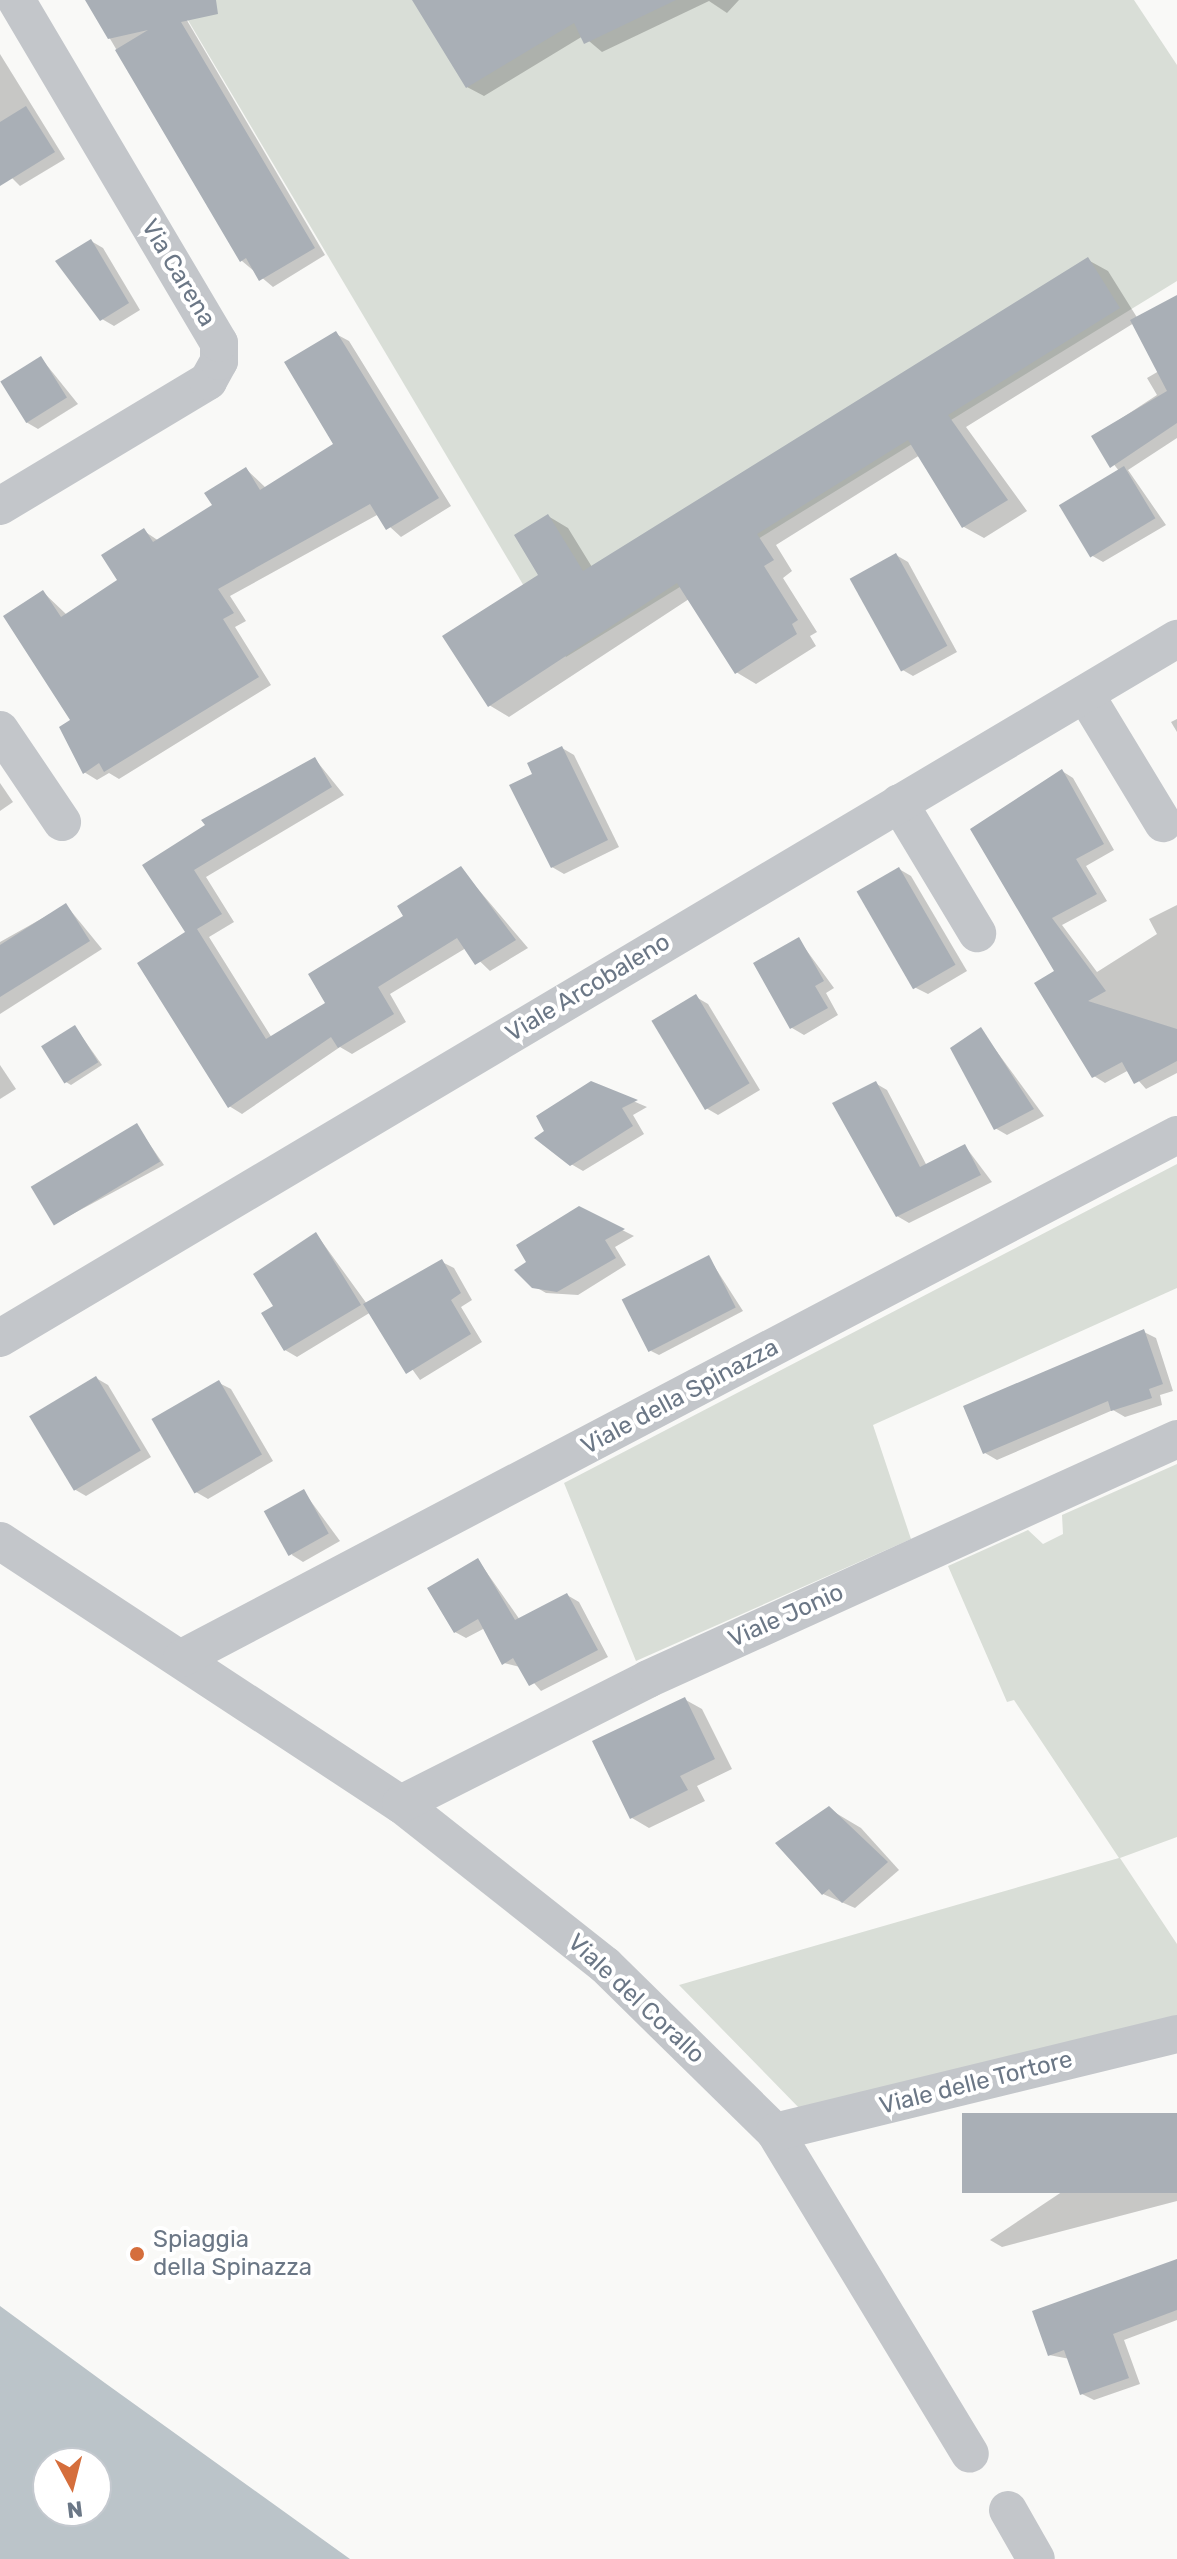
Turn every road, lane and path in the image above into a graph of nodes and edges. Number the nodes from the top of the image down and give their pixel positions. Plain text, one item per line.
1 (16, 0) edge
2 (0, 506) edge
3 (1177, 639) edge
4 (1085, 694) junction
5 (0, 730) edge
6 (899, 803) junction
7 (62, 822) dead end
8 (1163, 823) dead end
9 (977, 933) dead end
10 (1177, 1135) edge
11 (0, 1338) edge
12 (1177, 1439) edge
13 (0, 1541) edge
14 (182, 1658) junction
15 (401, 1804) junction
16 (1177, 2034) edge
17 (775, 2132) junction
18 (970, 2454) dead end
19 (1008, 2510) dead end
20 (1036, 2559) edge

1 - 2 street, Via Carena
3 - 4 street, Viale Arcobaleno
4 - 6 street, Viale Arcobaleno
4 - 8 street
5 - 7 street
6 - 9 street
6 - 11 street, Viale Arcobaleno
10 - 14 street, Viale della Spinazza
12 - 15 street, Viale Jonio
13 - 14 street, Viale del Corallo
14 - 15 street, Viale del Corallo
15 - 17 street, Viale del Corallo
16 - 17 street, Viale delle Tortore
17 - 18 street, Viale del Corallo
19 - 20 street

